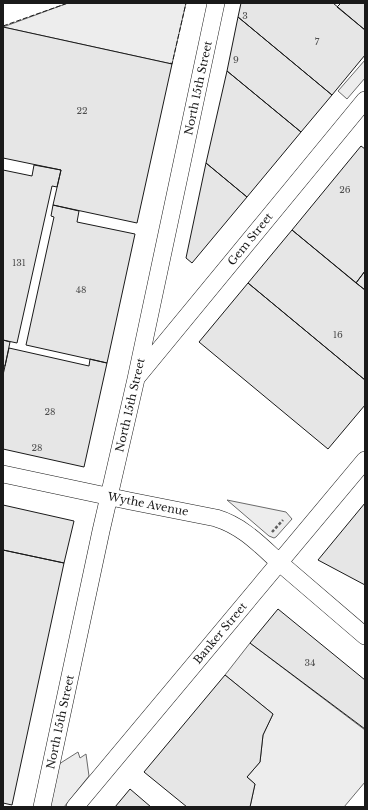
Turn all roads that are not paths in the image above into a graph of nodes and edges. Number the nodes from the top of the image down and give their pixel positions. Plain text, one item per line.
1 (216, 3) edge
2 (365, 100) edge
3 (136, 379) junction
4 (365, 460) edge
5 (3, 474) edge
6 (109, 497) junction
7 (280, 563) junction
8 (365, 636) edge
9 (42, 807) edge
10 (75, 807) edge

1 - 3 street, North 15th Street
2 - 3 street, Gem Street
3 - 6 street, North 15th Street
4 - 7 street, Banker Street
5 - 6 street, Wythe Avenue
6 - 7 street, Wythe Avenue
6 - 9 street, North 15th Street
7 - 8 street, Wythe Avenue
7 - 10 street, Banker Street

